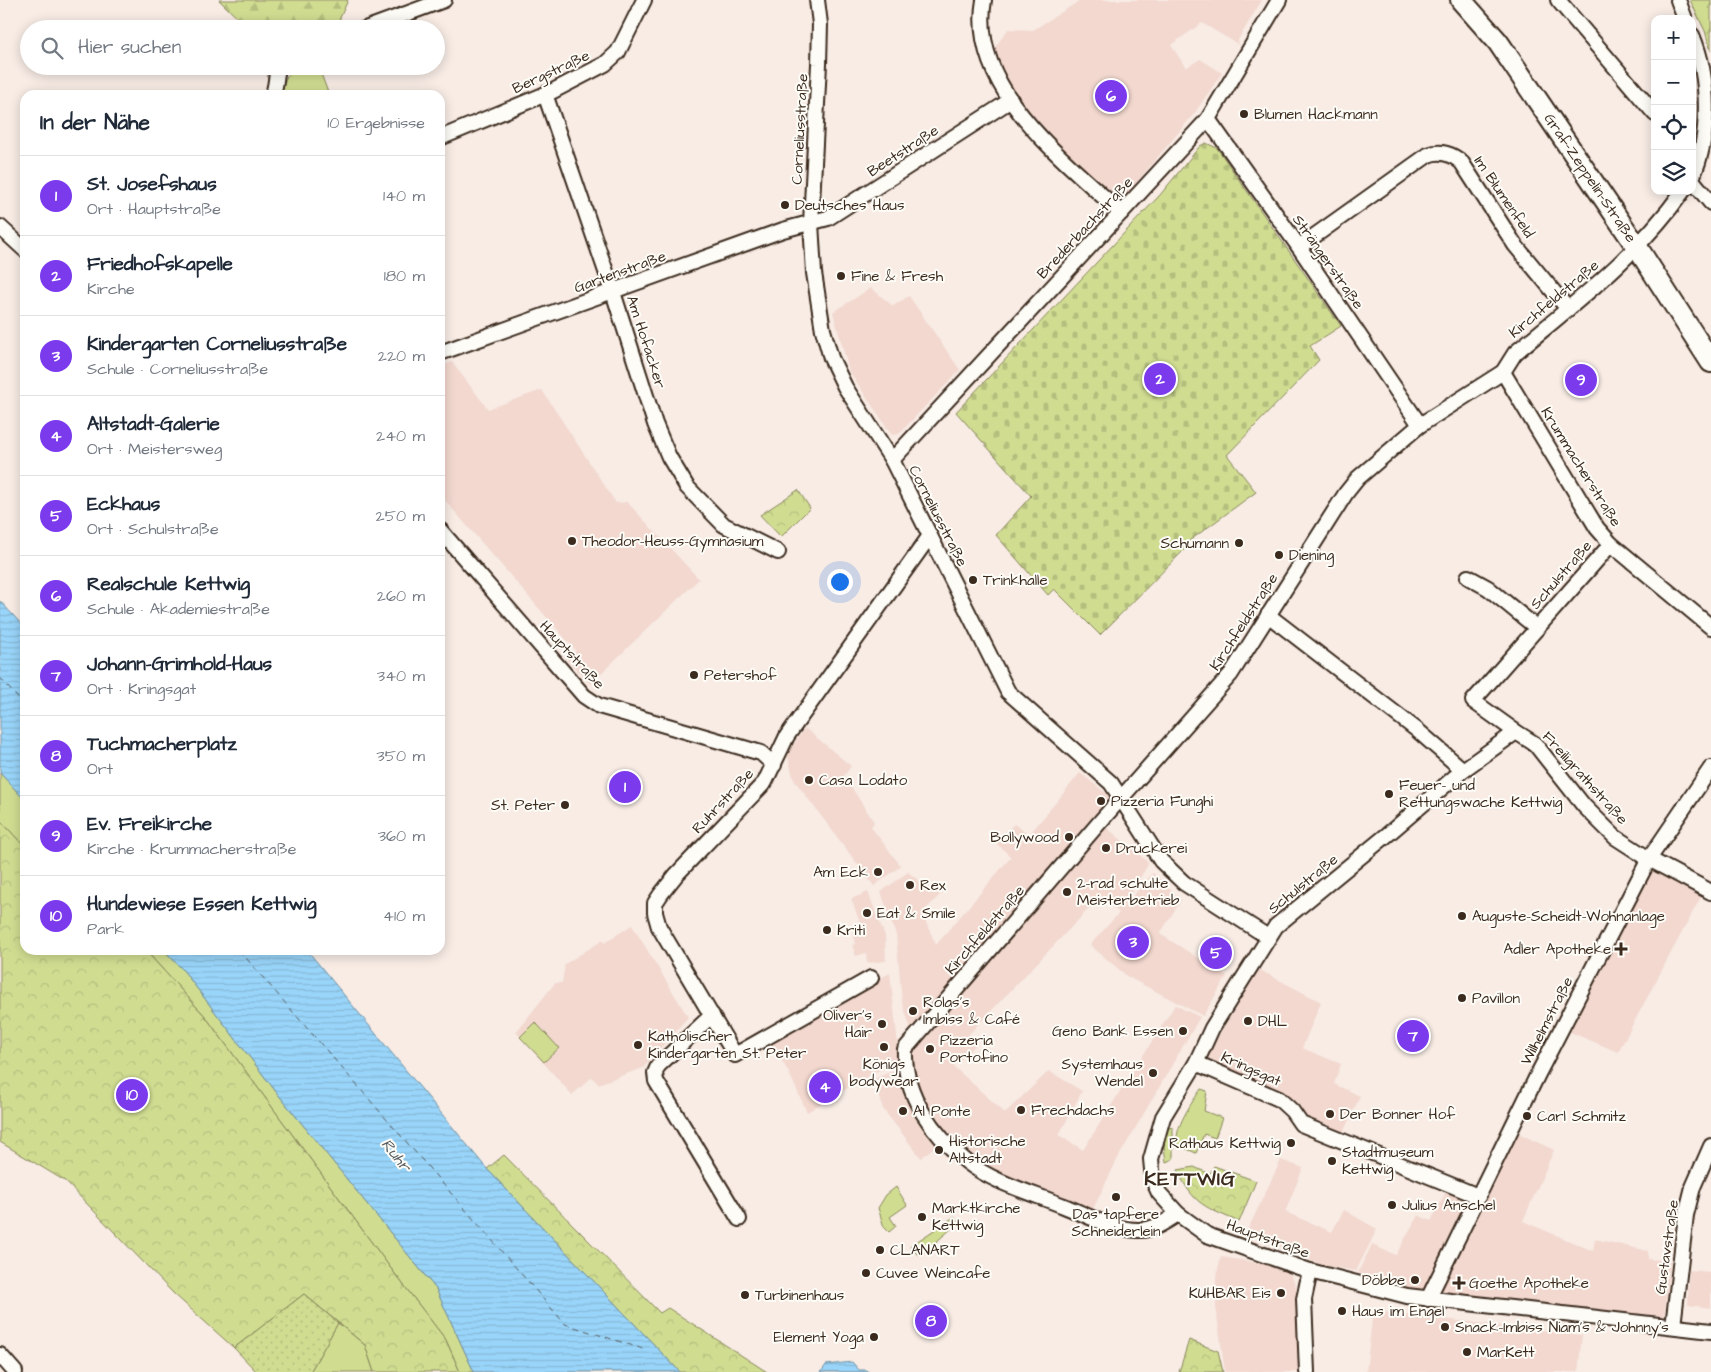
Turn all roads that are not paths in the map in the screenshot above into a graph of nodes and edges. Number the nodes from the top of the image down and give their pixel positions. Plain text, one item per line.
1 (444, 0) edge
2 (644, 0) edge
3 (817, 0) edge
4 (984, 0) edge
5 (1279, 0) edge
6 (1461, 0) edge
7 (1558, 0) edge
8 (1678, 0) edge
9 (1684, 15) edge
10 (390, 20) edge
11 (1696, 50) edge
12 (276, 75) edge
13 (275, 90) edge
14 (545, 94) junction
15 (1011, 100) junction
16 (1651, 109) edge
17 (1208, 120) junction
18 (445, 136) edge
19 (1696, 167) edge
20 (1696, 184) edge
21 (1680, 195) edge
22 (1711, 203) edge
23 (1121, 213) junction
24 (811, 223) junction
25 (0, 227) edge
26 (20, 245) edge
27 (1299, 247) junction
28 (1637, 247) junction
29 (613, 292) junction
30 (1568, 309) junction
31 (445, 351) edge
32 (1711, 362) edge
33 (1504, 372) junction
34 (1420, 425) junction
35 (892, 460) junction
36 (445, 536) edge
37 (929, 537) junction
38 (1611, 544) junction
39 (778, 552) dead end
40 (1468, 577) dead end
41 (1268, 615) junction
42 (1711, 627) edge
43 (1537, 628) junction
44 (1473, 701) joint
45 (1516, 732) junction
46 (774, 765) junction
47 (1711, 768) edge
48 (1463, 770) junction
49 (1122, 799) junction
50 (1649, 859) junction
51 (1711, 892) edge
52 (1268, 937) junction
53 (871, 978) dead end
54 (712, 1015) junction
55 (1196, 1063) junction
56 (1711, 1146) edge
57 (1478, 1196) junction
58 (1174, 1210) junction
59 (739, 1220) dead end
60 (1310, 1271) junction
61 (1428, 1299) junction
62 (1673, 1326) junction
63 (1711, 1331) edge
64 (0, 1355) edge
65 (15, 1372) edge
66 (1307, 1372) edge

1 - 10 street
2 - 14 street, Bergstraße
3 - 24 street, Corneliusstraße
4 - 15 street
5 - 17 street, Brederbachstraße
6 - 28 main road, Graf-Zeppelin-Straße
7 - 16 street
8 - 9 street
11 - 19 street
12 - 13 street
14 - 18 street, Bergstraße
14 - 29 street, Am Hofacker
15 - 23 street
15 - 24 street, Beetstraße
17 - 23 street, Brederbachstraße
17 - 27 street, Strängerstraße
20 - 22 street
21 - 28 street, Kirchfeldstraße
23 - 35 street, Brederbachstraße
24 - 29 street, Gartenstraße
24 - 35 street, Corneliusstraße
25 - 26 street
27 - 30 street, Im Blumenfeld
27 - 34 street, Strängerstraße
28 - 30 street, Kirchfeldstraße
28 - 32 main road, Graf-Zeppelin-Straße
29 - 31 street, Gartenstraße
29 - 39 street, Am Hofacker
30 - 33 street, Kirchfeldstraße
33 - 34 street, Kirchfeldstraße
33 - 38 street, Krummacherstraße
34 - 41 street, Kirchfeldstraße
35 - 37 street, Corneliusstraße
36 - 46 street, Hauptstraße
37 - 46 street, Ruhrstraße
37 - 49 street, Corneliusstraße
38 - 42 street, Krummacherstraße
38 - 43 street, Schulstraße
40 - 43 street, Schulstraße
41 - 48 street
41 - 49 street, Kirchfeldstraße
43 - 44 street, Schulstraße
44 - 45 street, Freiligrathstraße
45 - 48 street, Schulstraße
45 - 50 street, Freiligrathstraße
46 - 54 street, Ruhrstraße
47 - 50 street, Wilhelmstraße
48 - 52 street, Schulstraße
49 - 52 street, Corneliusstraße
49 - 58 street, Kirchfeldstraße
50 - 51 street, Freiligrathstraße
50 - 57 street, Wilhelmstraße
52 - 55 street, Schulstraße
53 - 54 street, Ruhrstraße
54 - 59 street
55 - 57 street, Kringsgat
55 - 58 street, Schulstraße
56 - 62 street, Gustavstraße
57 - 61 street, Wilhelmstraße
58 - 60 street, Hauptstraße
60 - 61 street, Hauptstraße
60 - 66 street
61 - 62 street, Hauptstraße
62 - 63 street, Hauptstraße
64 - 65 street

